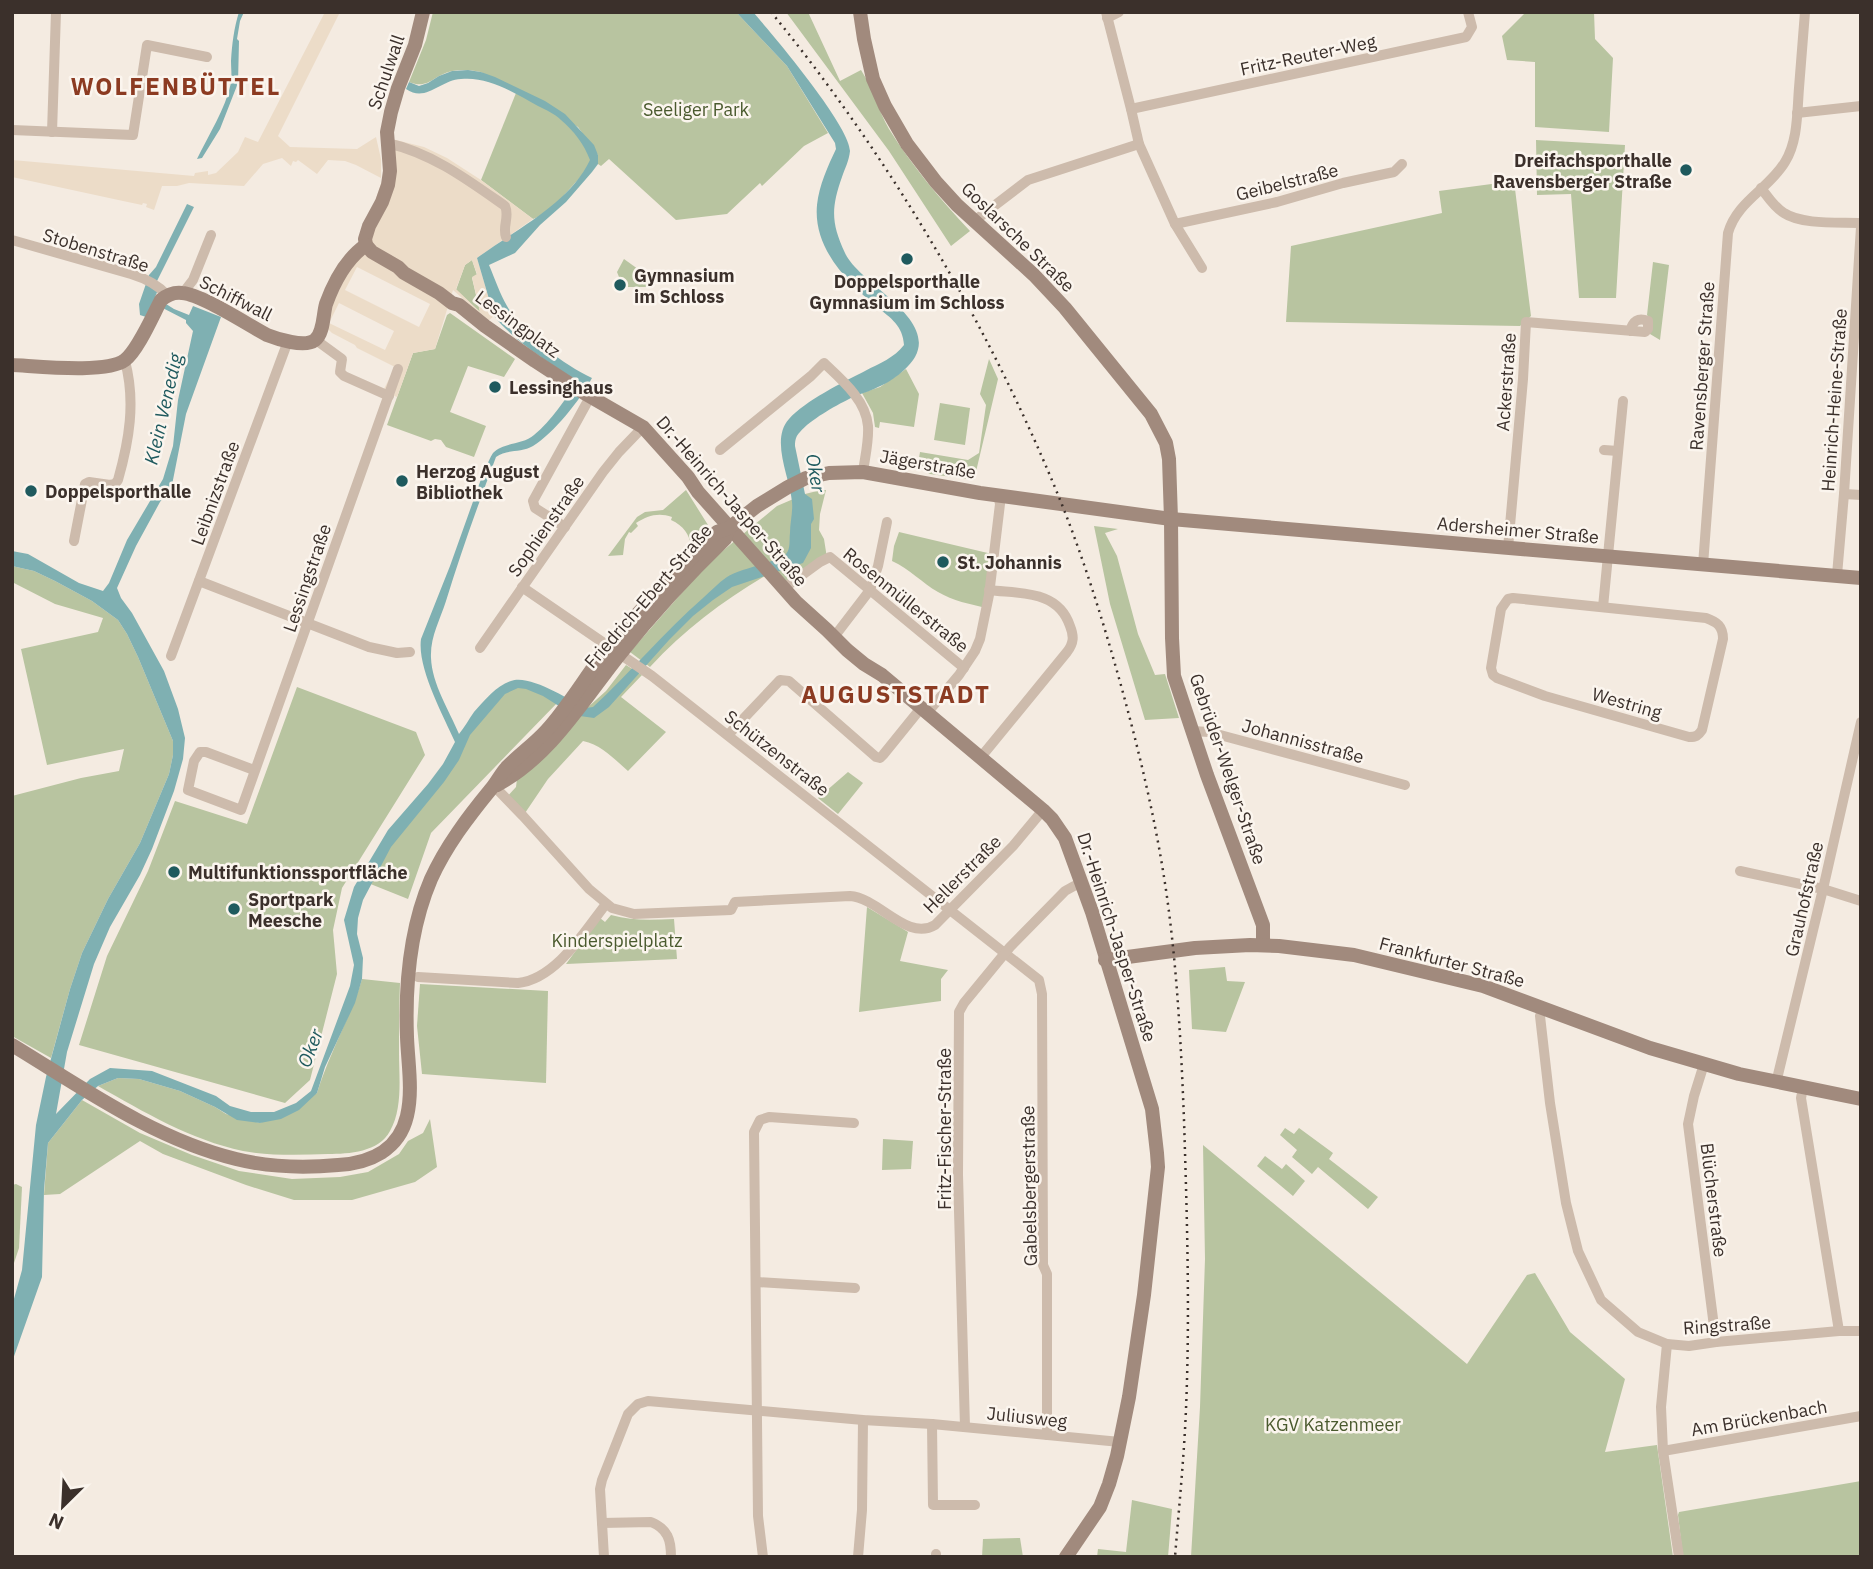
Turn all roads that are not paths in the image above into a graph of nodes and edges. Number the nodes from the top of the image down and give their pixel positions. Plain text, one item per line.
1 (56, 12) edge
2 (423, 12) edge
3 (860, 12) edge
4 (1119, 12) edge
5 (1468, 12) edge
6 (1805, 12) edge
7 (1106, 15) edge
8 (207, 57) dead end
9 (1861, 106) edge
10 (1131, 108) junction
11 (1797, 113) junction
12 (12, 130) edge
13 (52, 132) junction
14 (387, 144) junction
15 (1139, 144) junction
16 (1402, 164) dead end
17 (1764, 186) junction
18 (973, 222) junction
19 (1175, 224) junction
20 (1861, 225) edge
21 (211, 235) dead end
22 (506, 237) dead end
23 (12, 240) edge
24 (366, 245) junction
25 (1202, 268) dead end
26 (183, 293) junction
27 (163, 295) junction
28 (1630, 331) dead end
29 (316, 340) junction
30 (288, 341) junction
31 (125, 361) junction
32 (12, 365) edge
33 (398, 369) dead end
34 (587, 395) junction
35 (389, 396) junction
36 (1623, 401) dead end
37 (643, 427) junction
38 (720, 450) dead end
39 (1604, 450) dead end
40 (1618, 451) junction
41 (863, 472) junction
42 (1844, 494) junction
43 (998, 495) junction
44 (1861, 495) edge
45 (1171, 519) junction
46 (887, 522) dead end
47 (565, 527) junction
48 (729, 528) junction
49 (74, 541) dead end
50 (1508, 548) junction
51 (1609, 557) junction
52 (1703, 565) junction
53 (1837, 576) junction
54 (1861, 578) edge
55 (199, 581) junction
56 (522, 587) junction
57 (783, 589) junction
58 (870, 590) junction
59 (989, 590) junction
60 (1603, 607) junction
61 (308, 623) junction
62 (834, 637) junction
63 (480, 648) dead end
64 (615, 649) junction
65 (410, 652) dead end
66 (171, 656) dead end
67 (964, 668) junction
68 (924, 710) junction
69 (1861, 722) edge
70 (1192, 731) junction
71 (728, 735) junction
72 (1858, 745) edge
73 (981, 757) junction
74 (254, 771) junction
75 (1405, 785) dead end
76 (494, 786) junction
77 (1043, 810) junction
78 (1740, 870) dead end
79 (1082, 884) junction
80 (1823, 889) junction
81 (1861, 901) edge
82 (606, 904) junction
83 (950, 910) junction
84 (1263, 945) junction
85 (1004, 954) junction
86 (1105, 960) junction
87 (418, 977) dead end
88 (1543, 1008) junction
89 (12, 1045) edge
90 (1704, 1064) junction
91 (1776, 1083) junction
92 (1802, 1088) junction
93 (1861, 1099) edge
94 (855, 1123) dead end
95 (757, 1282) junction
96 (855, 1288) dead end
97 (1839, 1331) junction
98 (1861, 1331) edge
99 (1716, 1342) junction
100 (1667, 1344) junction
101 (757, 1410) junction
102 (1861, 1416) edge
103 (863, 1420) junction
104 (932, 1424) junction
105 (965, 1427) junction
106 (1047, 1435) junction
107 (1119, 1442) junction
108 (1663, 1451) junction
109 (975, 1505) dead end
110 (602, 1523) junction
111 (604, 1557) edge
112 (671, 1557) edge
113 (763, 1557) edge
114 (858, 1557) edge
115 (1066, 1557) edge
116 (1679, 1557) edge

1 - 13 street
2 - 14 main road, Schulwall
3 - 18 main road, Goslarsche Straße
4 - 7 street
5 - 10 street, Fritz-Reuter-Weg
6 - 11 street, Ravensberger Straße
7 - 10 street
8 - 13 street
9 - 11 street
10 - 15 street
11 - 17 street, Ravensberger Straße
12 - 13 street
14 - 22 street
14 - 24 main road, Schulwall
15 - 18 street
15 - 19 street
16 - 19 street, Geibelstraße
17 - 20 street
17 - 52 street, Ravensberger Straße
18 - 45 main road, Goslarsche Straße
19 - 25 street
20 - 42 street, Heinrich-Heine-Straße
21 - 26 street
23 - 27 street, Stobenstraße
24 - 29 main road
24 - 34 main road, Lessingplatz
26 - 27 main road, Schiffwall
26 - 30 main road, Schiffwall
27 - 31 main road
28 - 50 street, Ackerstraße
29 - 30 main road
29 - 35 street
30 - 55 street, Leibnizstraße
31 - 32 main road
31 - 49 street
33 - 35 street, Lessingstraße
34 - 37 main road, Dr.-Heinrich-Jasper-Straße
34 - 47 street
35 - 61 street, Lessingstraße
36 - 40 street
37 - 47 street, Sophienstraße
37 - 48 main road, Dr.-Heinrich-Jasper-Straße
38 - 41 street
39 - 40 street
40 - 51 street
41 - 43 main road, Jägerstraße
41 - 48 main road, Jägerstraße
42 - 44 street
42 - 53 street, Heinrich-Heine-Straße
43 - 45 main road, Jägerstraße
43 - 59 street
45 - 50 main road, Adersheimer Straße
45 - 70 main road, Gebrüder-Welger-Straße
46 - 58 street
47 - 56 street, Sophienstraße
48 - 57 main road, Dr.-Heinrich-Jasper-Straße
48 - 64 main road, Friedrich-Ebert-Straße
50 - 51 main road, Adersheimer Straße
51 - 52 main road, Adersheimer Straße
51 - 60 street
52 - 53 main road, Adersheimer Straße
53 - 54 main road, Adersheimer Straße
55 - 61 street
55 - 66 street, Leibnizstraße
56 - 63 street, Sophienstraße
56 - 64 street, Schützenstraße
57 - 58 street, Rosenmüllerstraße
57 - 62 main road, Dr.-Heinrich-Jasper-Straße
58 - 62 street
58 - 67 street, Rosenmüllerstraße
59 - 67 street
59 - 73 street
60 - 60 street, Westring
61 - 65 street
61 - 74 street, Lessingstraße
62 - 68 main road, Dr.-Heinrich-Jasper-Straße
64 - 71 street, Schützenstraße
64 - 76 main road, Friedrich-Ebert-Straße
67 - 68 street
68 - 71 street
68 - 73 main road, Dr.-Heinrich-Jasper-Straße
69 - 72 street, Grauhofstraße
70 - 75 street, Johannisstraße
70 - 84 main road, Gebrüder-Welger-Straße
71 - 83 street, Schützenstraße
72 - 80 street, Grauhofstraße
73 - 77 main road, Dr.-Heinrich-Jasper-Straße
74 - 74 street, Lessingstraße
76 - 82 street
76 - 89 main road, Friedrich-Ebert-Straße
77 - 79 main road, Dr.-Heinrich-Jasper-Straße
77 - 83 street, Hellerstraße
78 - 80 street
79 - 85 street, Fritz-Fischer-Straße
79 - 86 main road, Dr.-Heinrich-Jasper-Straße
80 - 81 street
80 - 91 street, Grauhofstraße
82 - 83 street, Hellerstraße
82 - 87 street
83 - 85 street, Schützenstraße
84 - 86 main road, Frankfurter Straße
84 - 88 main road, Frankfurter Straße
85 - 105 street, Fritz-Fischer-Straße
85 - 106 street, Gabelsbergerstraße
86 - 107 main road, Dr.-Heinrich-Jasper-Straße
88 - 90 main road, Frankfurter Straße
88 - 100 street, Ringstraße
90 - 91 main road, Frankfurter Straße
90 - 99 street, Blücherstraße
91 - 92 main road, Frankfurter Straße
92 - 93 main road, Frankfurter Straße
92 - 97 street
94 - 95 street
95 - 96 street
95 - 101 street
97 - 98 street
97 - 99 street, Ringstraße
99 - 100 street, Ringstraße
100 - 108 street
101 - 103 street, Juliusweg
101 - 110 street, Juliusweg
101 - 113 street
102 - 108 street, Am Brückenbach
103 - 104 street, Juliusweg
103 - 114 street
104 - 105 street, Juliusweg
104 - 109 street
105 - 106 street, Juliusweg
106 - 107 street, Juliusweg
107 - 115 main road, Dr.-Heinrich-Jasper-Straße
108 - 116 street
110 - 111 street
110 - 112 street

